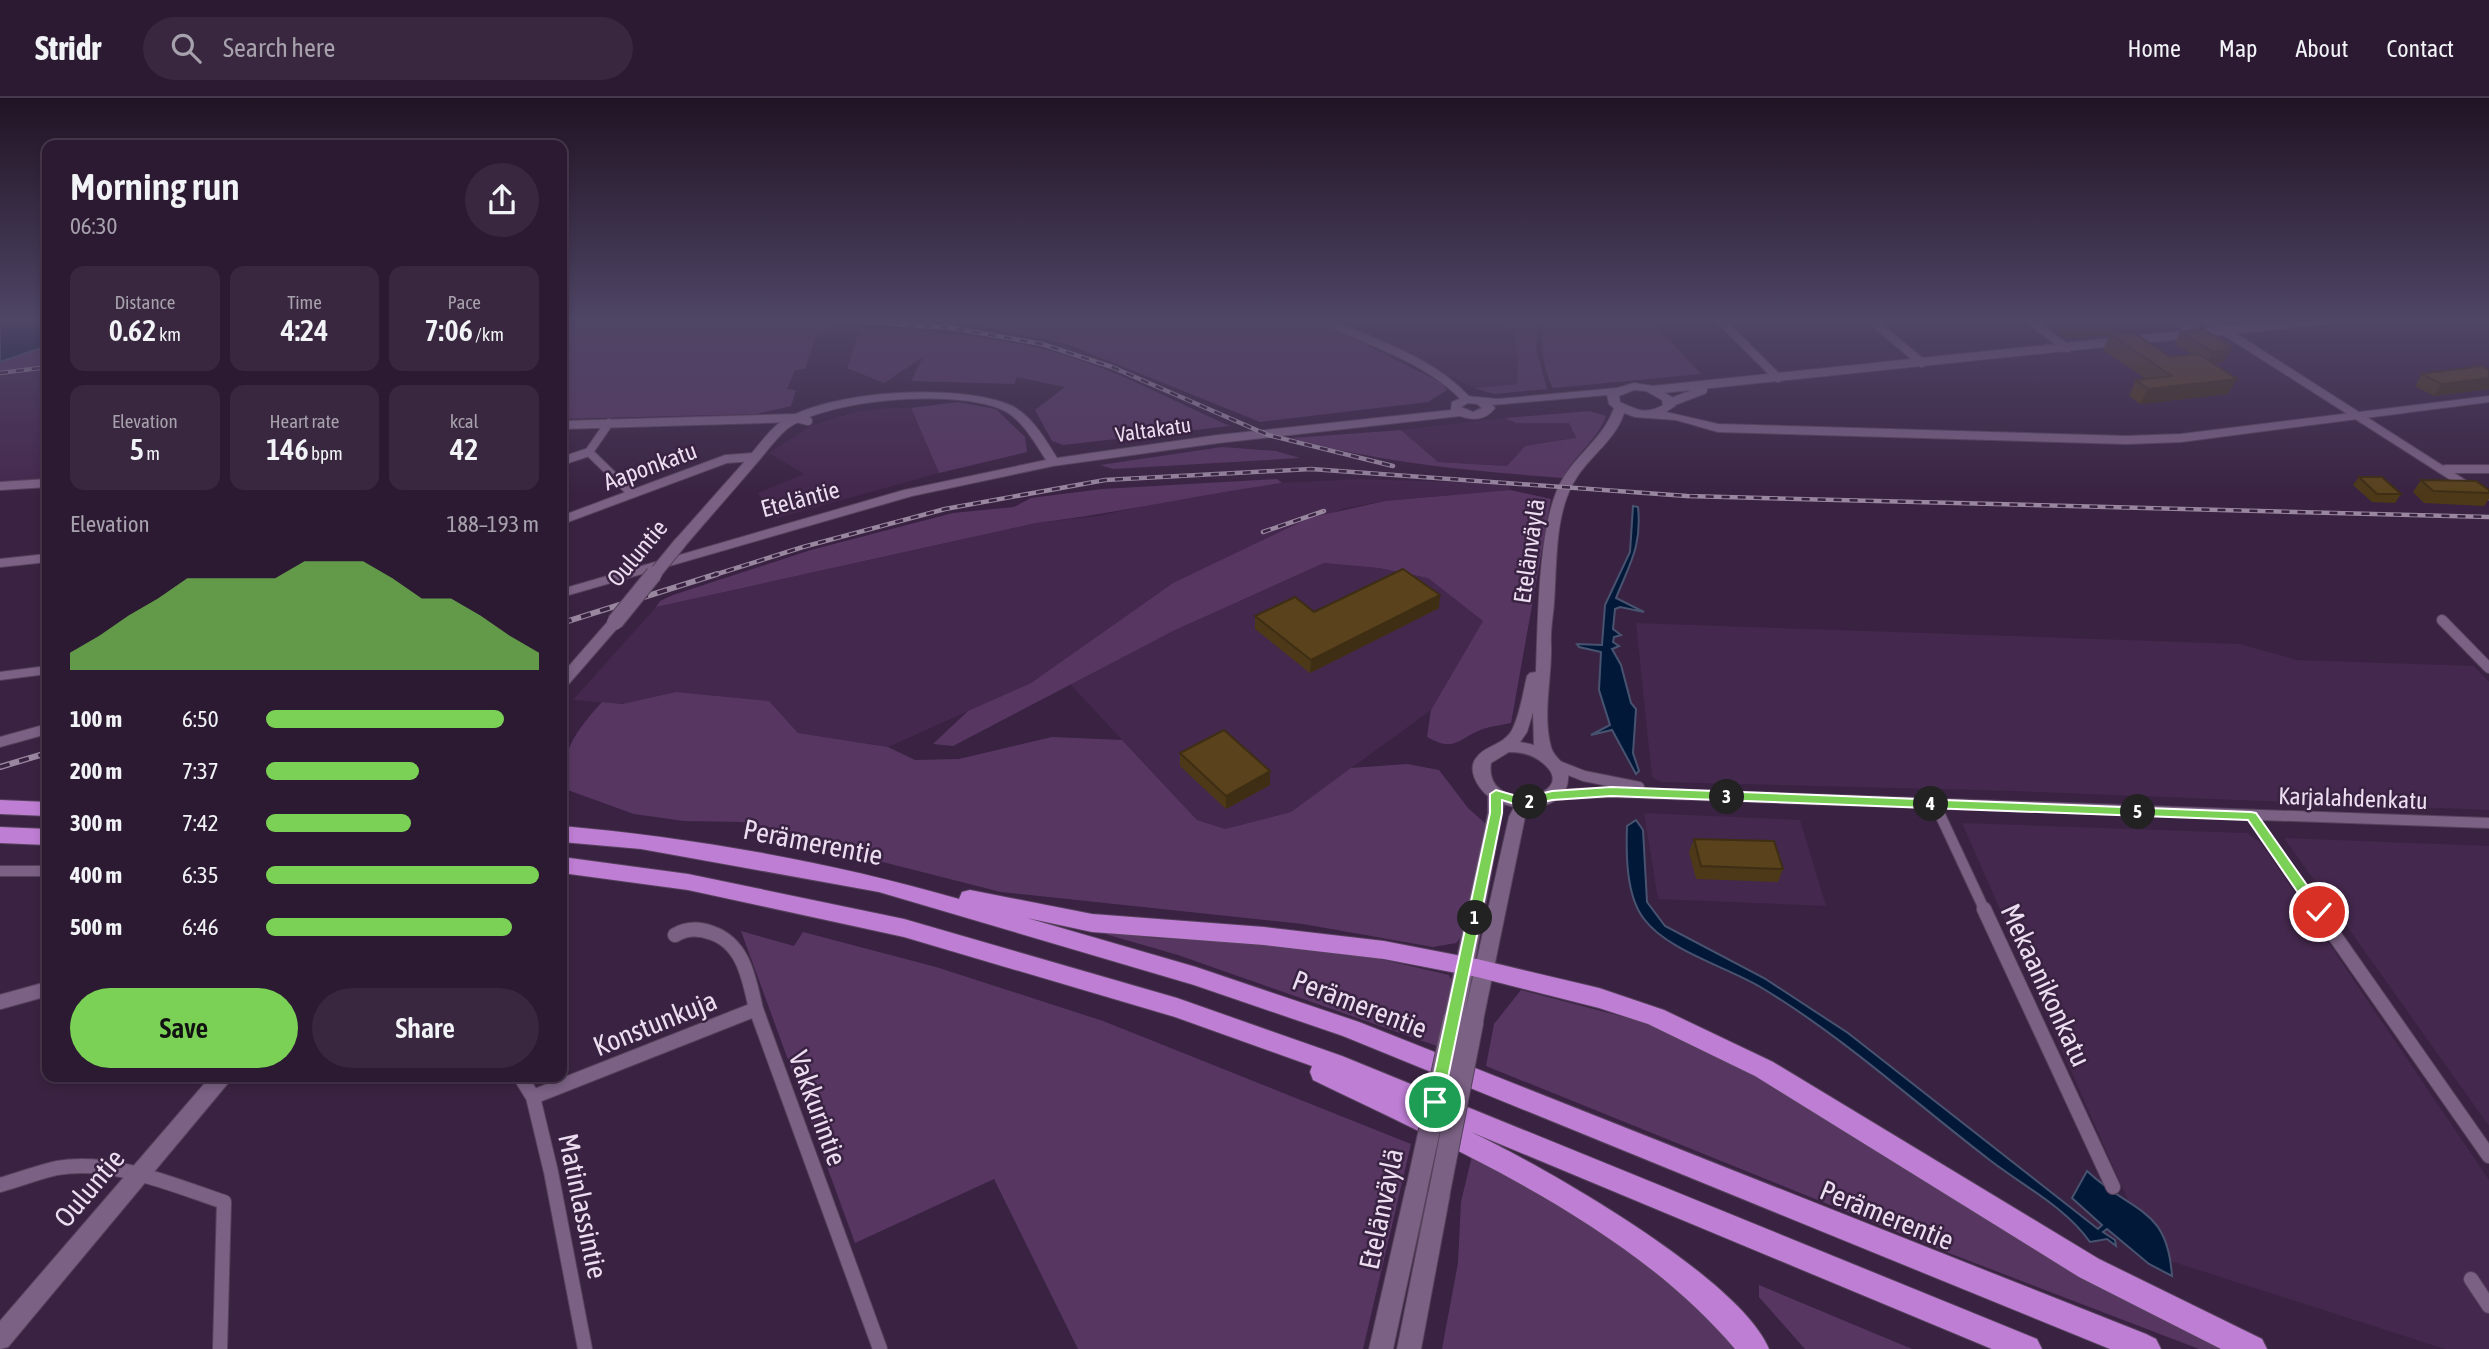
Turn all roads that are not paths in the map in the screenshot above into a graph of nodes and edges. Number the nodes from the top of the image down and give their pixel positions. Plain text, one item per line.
1 (1442, 377) edge
2 (1760, 377) edge
3 (1769, 377) edge
4 (1784, 377) edge
5 (2297, 377) edge
6 (1778, 378) junction
7 (1653, 390) junction
8 (2489, 399) edge
9 (1617, 401) junction
10 (1461, 405) junction
11 (1662, 411) junction
12 (2359, 416) junction
13 (802, 419) junction
14 (609, 423) junction
15 (567, 425) edge
16 (1604, 438) junction
17 (589, 452) junction
18 (754, 457) junction
19 (567, 459) edge
20 (1053, 462) junction
21 (2443, 469) junction
22 (2489, 469) edge
23 (42, 483) edge
24 (0, 486) edge
25 (632, 494) junction
26 (2489, 496) edge
27 (567, 518) edge
28 (42, 558) edge
29 (0, 562) edge
30 (567, 592) edge
31 (2442, 620) dead end
32 (1543, 643) junction
33 (2489, 668) edge
34 (42, 671) edge
35 (0, 676) edge
36 (567, 677) edge
37 (42, 730) edge
38 (0, 742) edge
39 (1506, 747) junction
40 (1551, 760) junction
41 (1496, 794) junction
42 (1669, 794) junction
43 (1552, 795) junction
44 (1524, 803) junction
45 (1935, 804) junction
46 (0, 807) edge
47 (42, 809) edge
48 (2251, 816) junction
49 (2489, 824) edge
50 (567, 834) edge
51 (0, 835) edge
52 (42, 837) edge
53 (567, 866) edge
54 (0, 871) edge
55 (42, 871) edge
56 (879, 884) junction
57 (675, 935) dead end
58 (1476, 968) junction
59 (42, 990) edge
60 (0, 1002) edge
61 (1177, 1008) junction
62 (756, 1009) junction
63 (219, 1082) edge
64 (524, 1082) edge
65 (533, 1097) junction
66 (2489, 1156) edge
67 (139, 1175) junction
68 (0, 1185) edge
69 (2113, 1187) dead end
70 (1428, 1190) junction
71 (2471, 1279) dead end
72 (2489, 1306) edge
73 (0, 1339) edge
74 (220, 1349) edge
75 (585, 1349) edge
76 (880, 1349) edge
77 (1381, 1349) edge
78 (1409, 1349) edge
79 (1754, 1349) edge
80 (2027, 1349) edge
81 (2146, 1349) edge
82 (2252, 1349) edge

1 - 10 street
2 - 7 street
3 - 6 street
4 - 6 street
5 - 12 street
6 - 11 street
7 - 9 main road
7 - 11 main road
8 - 12 main road
9 - 10 main road, Valtakatu
9 - 11 main road
9 - 16 main road, Etelänväylä
10 - 20 main road, Valtakatu
11 - 12 main road
11 - 16 main road, Etelänväylä
12 - 21 street
13 - 14 street
13 - 18 main road, Ouluntie
13 - 20 main road, Ouluntie
14 - 15 street
14 - 17 street
16 - 32 main road, Etelänväylä
17 - 19 street
17 - 25 street
18 - 25 street, Aaponkatu
18 - 36 main road, Ouluntie, bridge
20 - 30 main road, Eteläntie
21 - 22 street
21 - 26 street
23 - 24 street
25 - 27 street, Aaponkatu
28 - 29 street
31 - 33 street
32 - 39 main road, Etelänväylä
32 - 40 main road, Etelänväylä
34 - 35 street
37 - 38 main road
39 - 40 main road
39 - 41 main road
40 - 42 street, Karjalahdenkatu
40 - 43 main road
41 - 44 main road
41 - 58 main road, Etelänväylä
42 - 43 street, Karjalahdenkatu
42 - 45 street, Karjalahdenkatu
43 - 44 main road
44 - 58 main road, Etelänväylä
45 - 48 street, Karjalahdenkatu
45 - 69 street, Mekaanikonkatu
46 - 47 highway
48 - 49 street, Karjalahdenkatu
48 - 66 street
50 - 56 highway, Perämerentie
51 - 52 highway
53 - 61 highway
54 - 55 street
56 - 58 highway
56 - 81 highway, Perämerentie
57 - 62 street, Vakkurintie
58 - 70 main road, Etelänväylä, bridge
58 - 82 highway
59 - 60 street
61 - 79 highway
61 - 80 highway
62 - 65 street, Konstunkuja
62 - 76 street, Vakkurintie
63 - 67 main road, Ouluntie
64 - 65 street, Matinlassintie
65 - 75 street, Matinlassintie
67 - 68 street
67 - 73 main road, Ouluntie
67 - 74 street
70 - 77 main road, Etelänväylä
70 - 78 main road, Etelänväylä
71 - 72 street

